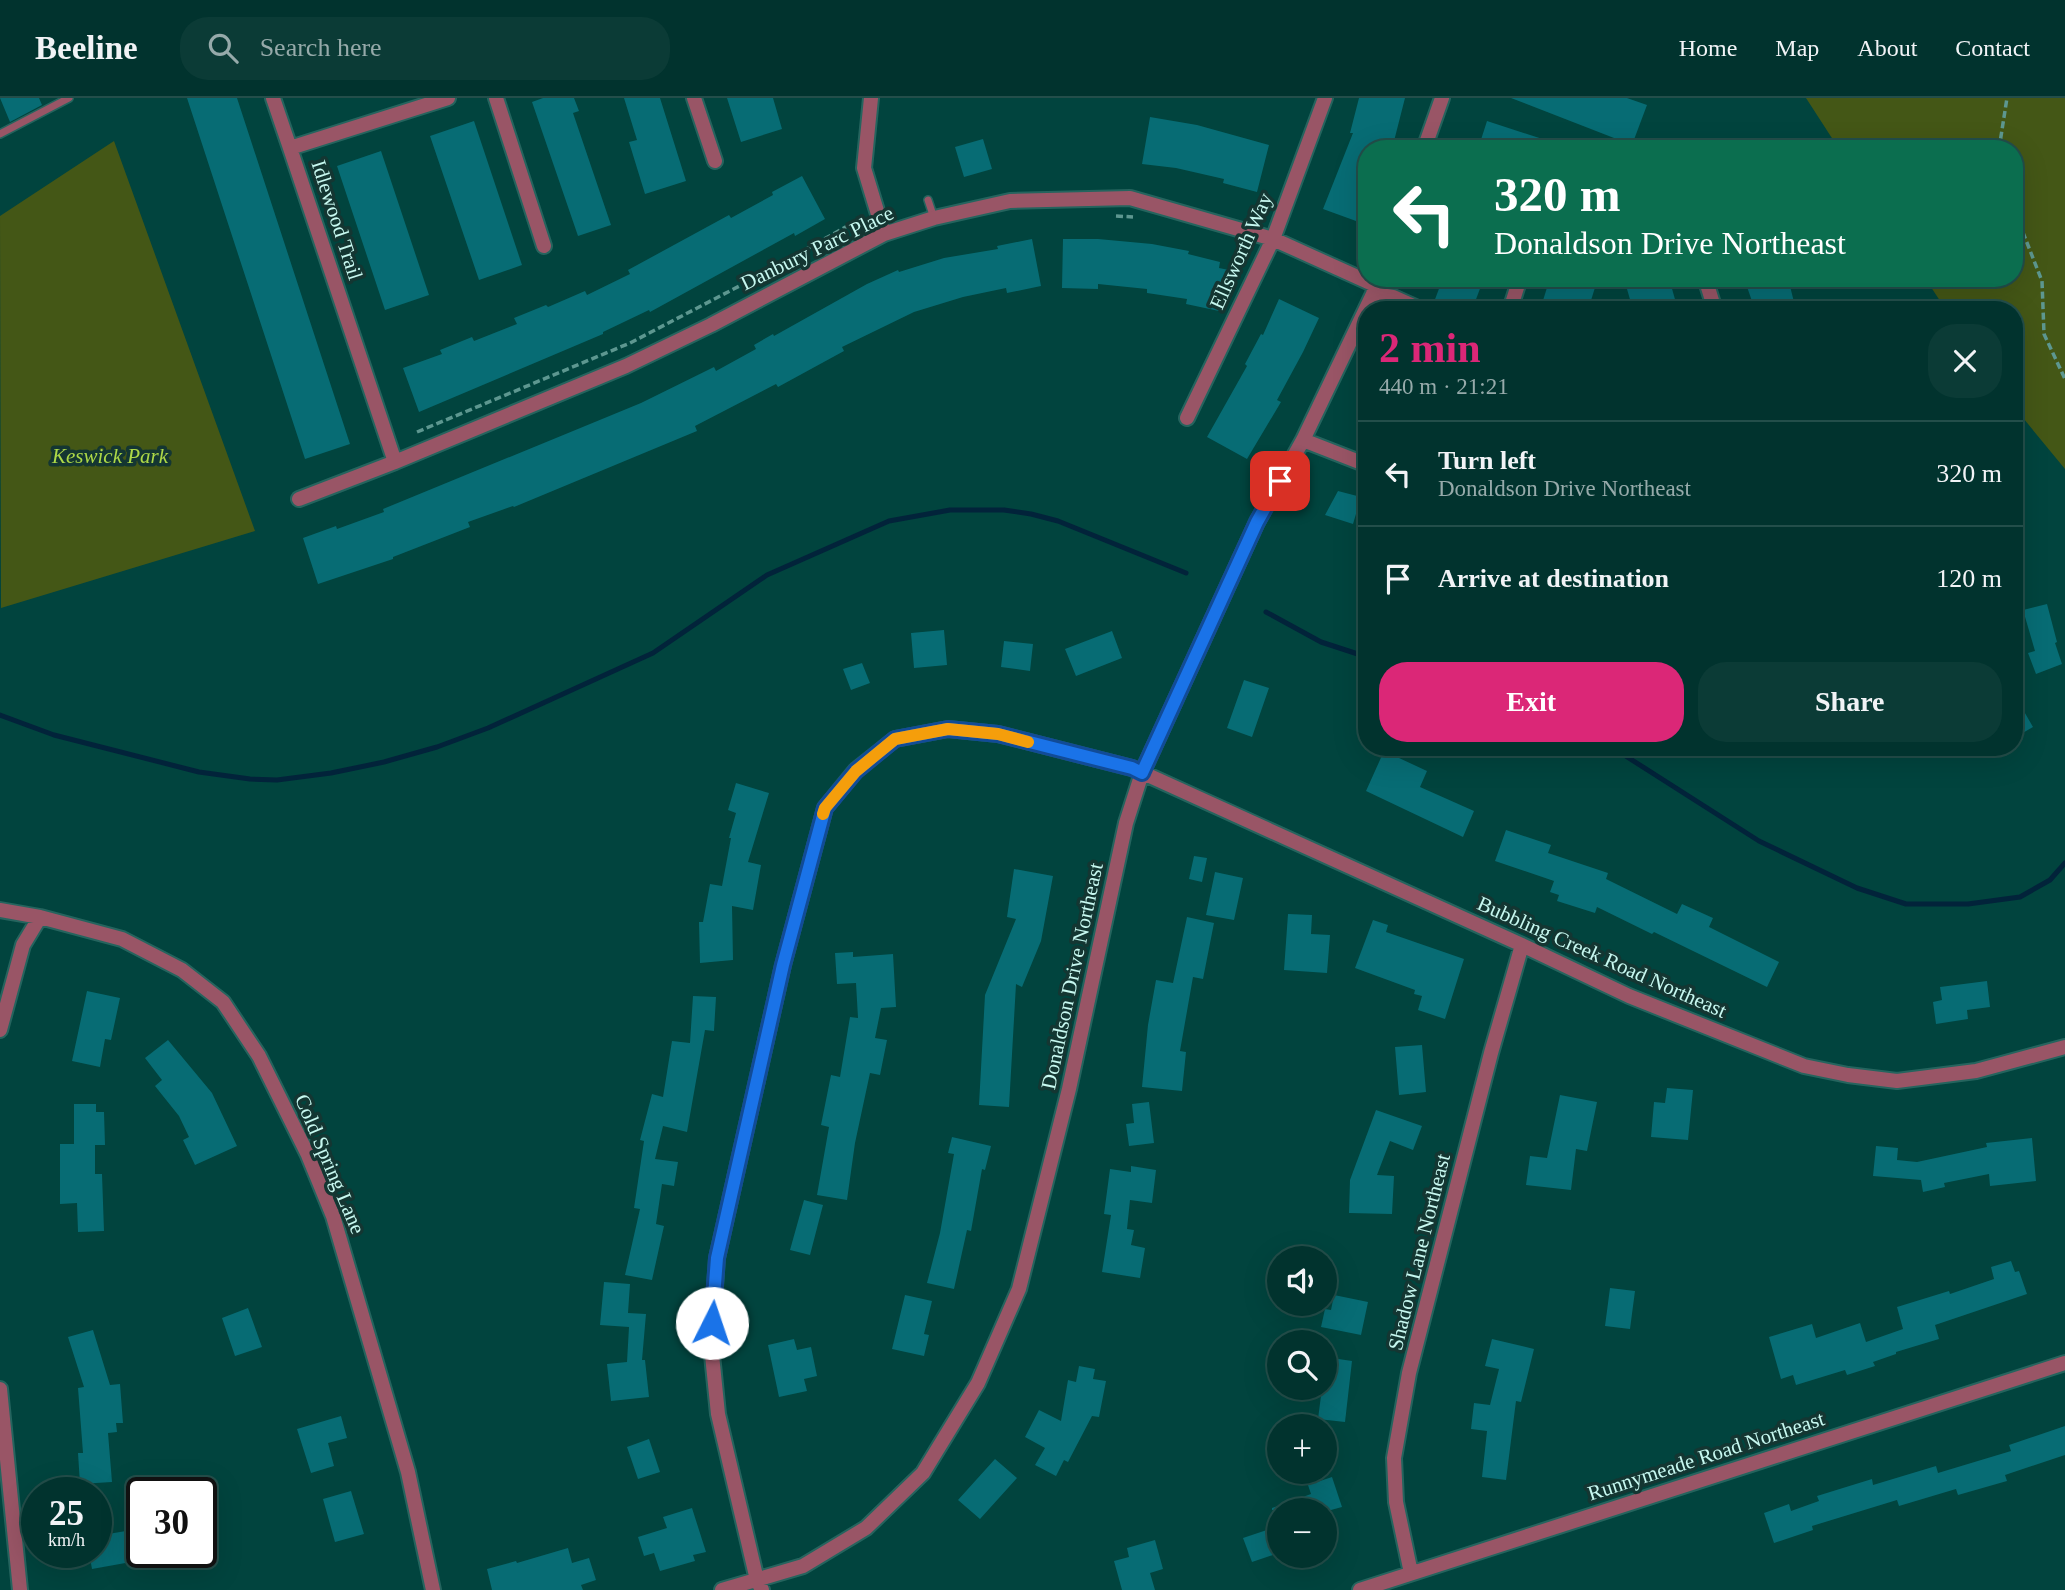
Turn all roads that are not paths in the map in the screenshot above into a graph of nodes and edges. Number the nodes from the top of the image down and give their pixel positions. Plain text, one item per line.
1 (69, 98) edge
2 (273, 98) edge
3 (448, 98) edge
4 (496, 98) edge
5 (694, 98) edge
6 (871, 98) edge
7 (1325, 98) edge
8 (1442, 98) edge
9 (0, 134) edge
10 (1427, 140) edge
11 (290, 148) junction
12 (715, 161) dead end
13 (928, 200) dead end
14 (934, 218) junction
15 (884, 234) junction
16 (1273, 239) junction
17 (544, 246) dead end
18 (1358, 278) edge
19 (1376, 287) edge
20 (1400, 301) edge
21 (1358, 322) edge
22 (1187, 418) dead end
23 (1303, 440) junction
24 (1358, 461) edge
25 (395, 462) junction
26 (299, 499) dead end
27 (1142, 773) junction
28 (0, 909) edge
29 (40, 917) junction
30 (1522, 945) junction
31 (0, 1030) edge
32 (2065, 1047) edge
33 (2065, 1363) edge
34 (0, 1388) edge
35 (1411, 1573) junction
36 (759, 1585) edge
37 (20, 1590) edge
38 (433, 1590) edge
39 (722, 1590) edge
40 (1360, 1590) edge

1 - 9 lane
2 - 11 street
3 - 11 street, Idlewood Trail
4 - 17 street
5 - 12 street
6 - 15 street
7 - 16 street, Ellsworth Way
8 - 10 street
11 - 25 street, Idlewood Trail
13 - 14 lane
14 - 15 street, Danbury Parc Place
14 - 16 street, Danbury Parc Place
15 - 25 street, Danbury Parc Place
16 - 18 street, Danbury Parc Place
16 - 22 street, Ellsworth Way
19 - 20 street, Danbury Parc Place
21 - 23 street, Donaldson Drive Northeast
23 - 24 street
23 - 27 street, Donaldson Drive Northeast
25 - 26 street, Danbury Parc Place
27 - 30 street, Bubbling Creek Road Northeast
27 - 36 street, Donaldson Drive Northeast
27 - 36 street, Bubbling Creek Road Northeast
28 - 29 street, Cold Spring Lane
29 - 31 street
29 - 38 street, Cold Spring Lane
30 - 32 street, Bubbling Creek Road Northeast
30 - 35 street, Shadow Lane Northeast
33 - 35 street, Runnymeade Road Northeast
34 - 37 street
35 - 40 street, Runnymeade Road Northeast
36 - 39 street, Donaldson Drive Northeast

